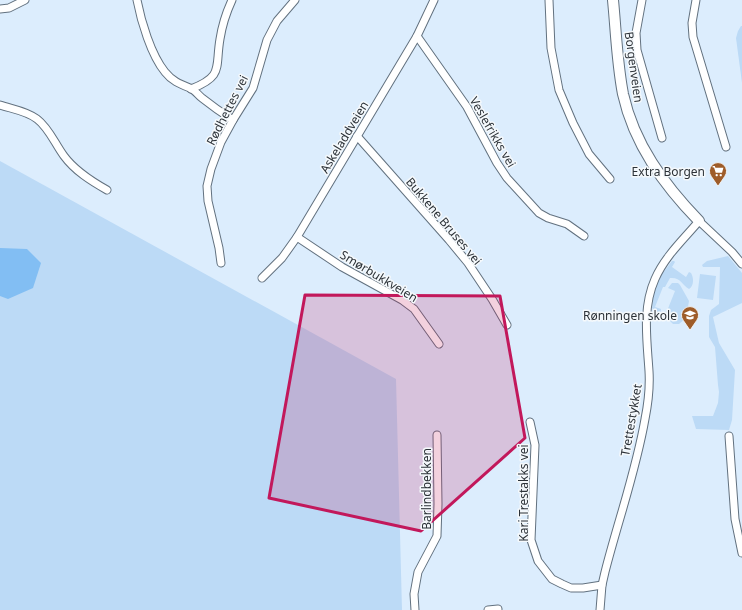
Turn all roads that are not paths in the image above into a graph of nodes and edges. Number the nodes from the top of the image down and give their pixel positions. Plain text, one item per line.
1 (25, 0) edge
2 (136, 0) edge
3 (232, 0) edge
4 (295, 0) edge
5 (434, 0) edge
6 (549, 0) edge
7 (614, 0) edge
8 (642, 0) edge
9 (696, 0) edge
10 (0, 9) edge
11 (418, 36) junction
12 (191, 89) junction
13 (0, 105) edge
14 (233, 120) junction
15 (357, 136) junction
16 (662, 138) dead end
17 (726, 147) dead end
18 (610, 179) dead end
19 (107, 190) dead end
20 (699, 221) junction
21 (584, 236) dead end
22 (298, 237) junction
23 (221, 262) dead end
24 (742, 264) edge
25 (262, 278) dead end
26 (506, 325) dead end
27 (439, 344) dead end
28 (530, 422) dead end
29 (437, 435) dead end
30 (729, 436) dead end
31 (742, 553) edge
32 (602, 585) junction
33 (498, 609) edge
34 (415, 610) edge
35 (488, 610) edge
36 (600, 610) edge

1 - 10 street
2 - 12 street
3 - 12 street
4 - 14 street, Rødhettes vei
5 - 11 street, Askeladdveien
6 - 18 street
7 - 20 street, Borgenveien
8 - 16 street
9 - 17 street
11 - 15 street, Askeladdveien
11 - 21 street, Veslefrikks vei
12 - 14 street
13 - 19 street
14 - 23 street, Rødhettes vei
15 - 22 street, Askeladdveien
15 - 26 street, Bukkene Bruses vei
20 - 24 street, Borgenveien
20 - 32 street, Trettestykket
22 - 25 street, Askeladdveien
22 - 27 street, Smørbukkveien
28 - 32 street, Kari Trestakks vei
29 - 34 street, Barlindbekken
30 - 31 street
32 - 36 street, Trettestykket
33 - 35 street

